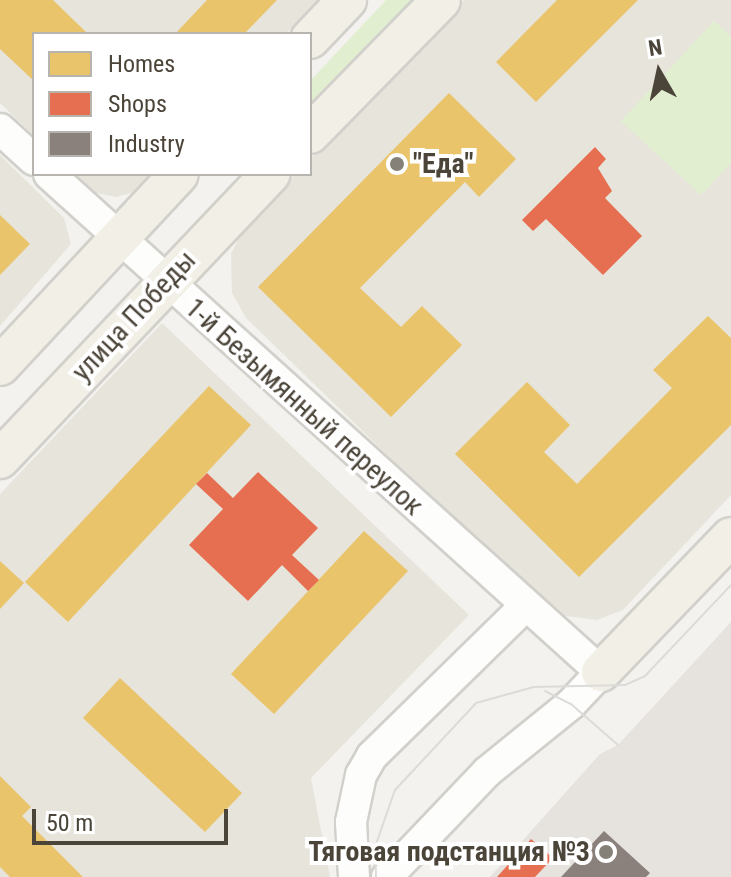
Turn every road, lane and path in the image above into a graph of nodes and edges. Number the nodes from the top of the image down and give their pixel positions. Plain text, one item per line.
1 (347, 0) edge
2 (441, 0) edge
3 (312, 37) edge
4 (0, 129) edge
5 (312, 132) edge
6 (32, 158) edge
7 (51, 176) edge
8 (177, 176) edge
9 (268, 176) edge
10 (120, 239) junction
11 (165, 280) junction
12 (0, 366) edge
13 (0, 459) edge
14 (731, 537) edge
15 (524, 607) junction
16 (601, 672) junction
17 (354, 877) edge
18 (387, 877) edge

1 - 3 main road
2 - 5 main road
4 - 6 street
7 - 10 street, 1-й Безымянный переулок
8 - 10 main road
9 - 11 main road, улица Победы
10 - 11 street, 1-й Безымянный переулок
10 - 12 main road
11 - 13 main road, улица Победы
11 - 15 street, 1-й Безымянный переулок
14 - 16 main road
15 - 16 street, 1-й Безымянный переулок
15 - 17 street
16 - 18 street

